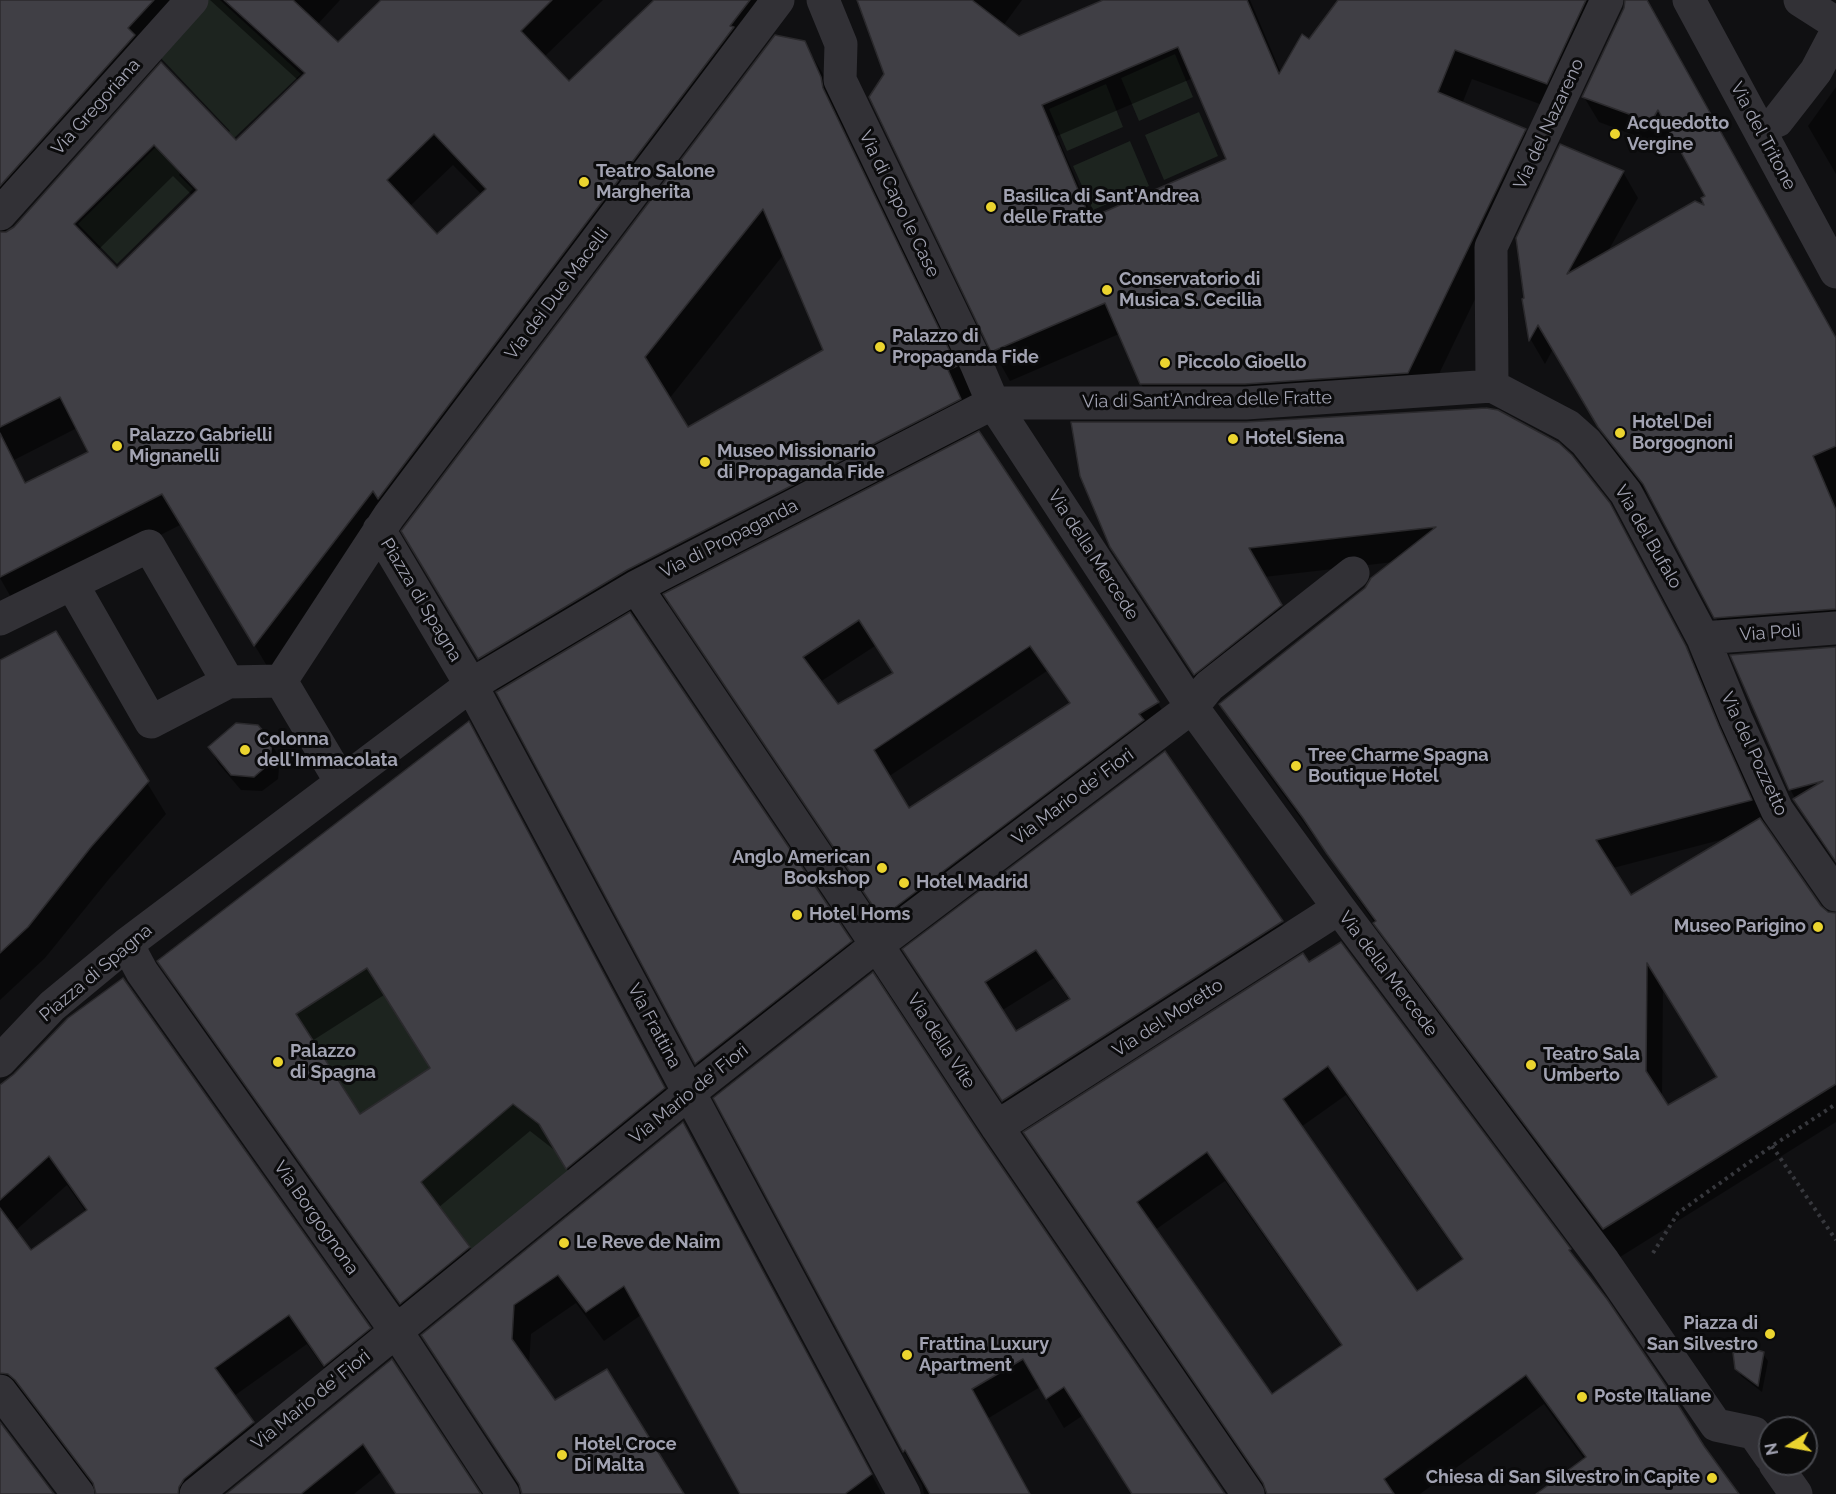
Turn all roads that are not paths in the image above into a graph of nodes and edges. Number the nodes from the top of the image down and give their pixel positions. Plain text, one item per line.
1 (192, 0) edge
2 (778, 0) edge
3 (823, 0) edge
4 (1607, 0) edge
5 (1689, 0) edge
6 (1712, 0) edge
7 (1800, 0) edge
8 (1836, 23) edge
9 (1836, 33) edge
10 (1777, 121) junction
11 (0, 214) edge
12 (1836, 226) edge
13 (1836, 272) edge
14 (1492, 386) junction
15 (993, 404) junction
16 (380, 530) junction
17 (1353, 573) dead end
18 (72, 584) junction
19 (636, 587) junction
20 (0, 619) edge
21 (1836, 628) edge
22 (1703, 638) junction
23 (281, 681) junction
24 (228, 682) junction
25 (471, 685) junction
26 (1192, 707) junction
27 (342, 782) junction
28 (1836, 895) edge
29 (1339, 908) junction
30 (127, 945) junction
31 (877, 945) junction
32 (0, 1061) edge
33 (690, 1092) junction
34 (997, 1127) junction
35 (396, 1331) junction
36 (0, 1391) edge
37 (1758, 1439) edge
38 (1783, 1476) edge
39 (898, 1492) edge
40 (78, 1494) edge
41 (196, 1494) edge
42 (503, 1494) edge
43 (1248, 1494) edge
44 (1796, 1494) edge

1 - 11 street, Via Gregoriana
2 - 16 street, Via dei Due Macelli
3 - 15 street, Via di Capo le Case
4 - 14 street, Via del Nazareno
5 - 13 street, Via del Tritone
6 - 10 street, Via del Tritone
7 - 8 street
9 - 10 street
10 - 12 street, Via del Tritone
14 - 15 street, Via di Sant'Andrea delle Fratte
14 - 22 street, Via del Bufalo
15 - 19 street, Via di Propaganda
15 - 26 street, Via della Mercede
16 - 23 street, Piazza di Spagna
16 - 25 street, Piazza di Spagna
17 - 26 street
18 - 20 street
18 - 24 street
18 - 24 street
19 - 25 street, Via di Propaganda
19 - 31 street, Via della Vite
21 - 22 street, Via Poli
22 - 28 street, Via del Pozzetto
23 - 24 street
23 - 27 street
25 - 27 street, Piazza di Spagna
25 - 33 street, Via Frattina
26 - 29 street, Via della Mercede
26 - 31 street, Via Mario de' Fiori
27 - 30 street, Piazza di Spagna
29 - 34 street, Via del Moretto
29 - 37 street, Via della Mercede
30 - 32 street, Piazza di Spagna
30 - 35 street, Via Borgognona
31 - 33 street, Via Mario de' Fiori
31 - 34 street, Via della Vite
33 - 35 street, Via Mario de' Fiori
33 - 39 street, Via Frattina
34 - 43 street, Via della Vite
35 - 41 street, Via Mario de' Fiori
35 - 42 street, Via Borgognona
36 - 40 street
38 - 44 street

